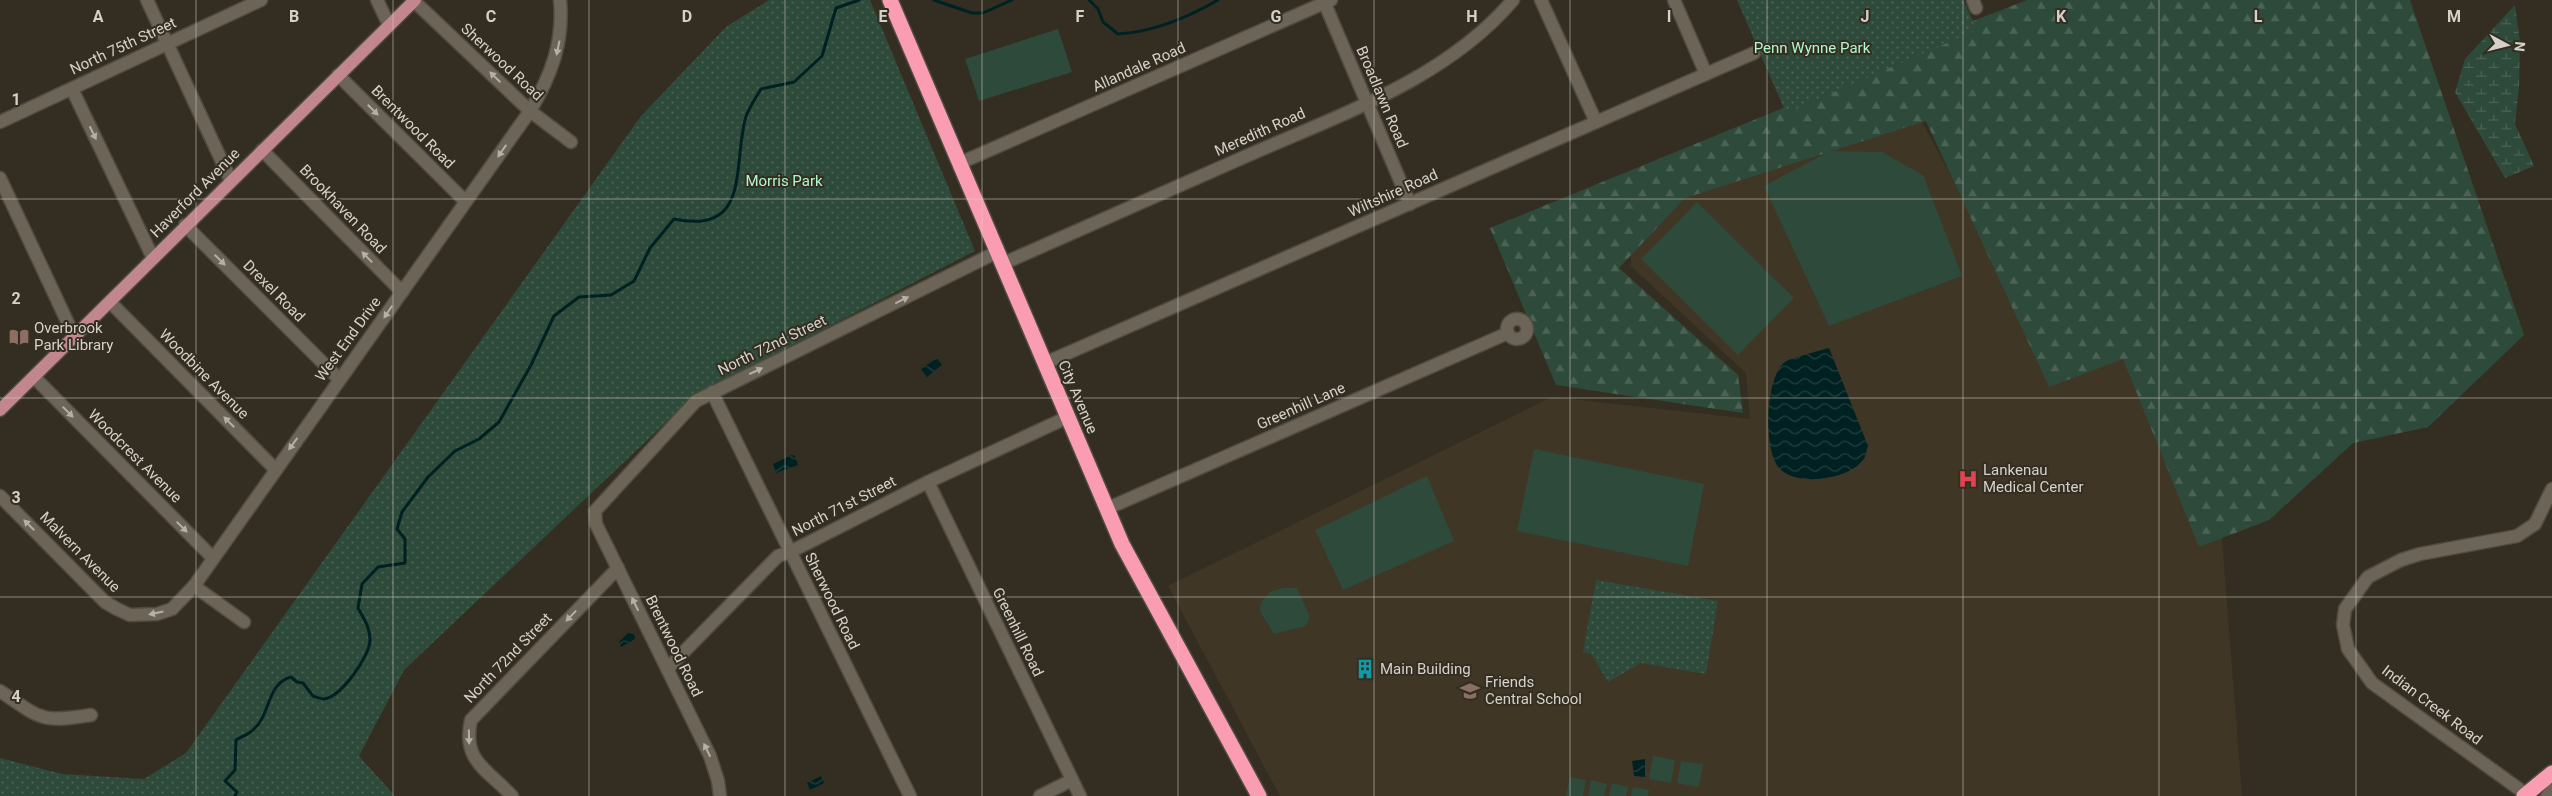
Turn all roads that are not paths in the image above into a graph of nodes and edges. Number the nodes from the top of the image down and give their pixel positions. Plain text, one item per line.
1 (147, 0) edge
2 (261, 0) edge
3 (377, 0) edge
4 (415, 0) edge
5 (560, 0) edge
6 (890, 0) edge
7 (1513, 0) edge
8 (1541, 0) edge
9 (1674, 0) edge
10 (1328, 2) edge
11 (389, 25) junction
12 (167, 44) junction
13 (1754, 53) dead end
14 (1706, 74) junction
15 (338, 75) junction
16 (72, 88) junction
17 (1367, 103) junction
18 (530, 111) junction
19 (0, 122) edge
20 (1596, 122) junction
21 (571, 142) dead end
22 (262, 150) junction
23 (960, 163) junction
24 (0, 178) edge
25 (230, 181) junction
26 (465, 201) junction
27 (1410, 204) junction
28 (185, 226) junction
29 (153, 258) junction
30 (1000, 258) junction
31 (402, 292) junction
32 (110, 302) junction
33 (1508, 333) dead end
34 (74, 336) junction
35 (1044, 363) junction
36 (34, 378) junction
37 (339, 379) junction
38 (712, 392) junction
39 (0, 410) edge
40 (1068, 418) junction
41 (276, 469) junction
42 (928, 482) junction
43 (2552, 489) edge
44 (0, 496) edge
45 (1106, 509) junction
46 (595, 512) joint
47 (790, 552) junction
48 (213, 558) junction
49 (618, 568) junction
50 (194, 586) junction
51 (244, 622) dead end
52 (667, 669) junction
53 (0, 691) edge
54 (91, 715) dead end
55 (2552, 773) edge
56 (1072, 780) junction
57 (2552, 790) edge
58 (2525, 795) edge
59 (512, 796) edge
60 (720, 796) edge
61 (910, 796) edge
62 (1040, 796) edge
63 (1080, 796) edge
64 (1259, 796) edge
65 (2547, 796) edge

1 - 12 street
2 - 12 street, North 75th Street
3 - 11 street
4 - 11 main road, Haverford Avenue
18 -> 4 street, Sherwood Road
5 -> 18 street
6 - 23 highway, City Avenue
7 - 17 street, Meredith Road
8 - 20 street
9 - 14 street
10 - 17 street, Broadlawn Road
10 - 23 street, Allandale Road
11 - 15 main road, Haverford Avenue
12 - 16 street, North 75th Street
12 - 25 street
13 - 14 street, Wiltshire Road
14 - 20 street, Wiltshire Road
15 - 22 main road, Haverford Avenue
15 -> 26 street, Brentwood Road
16 - 19 street, North 75th Street
16 -> 29 street
17 - 27 street, Broadlawn Road
17 - 30 street, Meredith Road
18 - 21 street, Sherwood Road
18 -> 26 street, West End Drive
20 - 27 street, Wiltshire Road
22 - 25 main road, Haverford Avenue
31 -> 22 street, Brookhaven Road
23 - 30 highway, City Avenue
24 - 34 street
25 - 28 main road, Haverford Avenue
26 - 31 street, West End Drive
27 - 35 street, Wiltshire Road
28 - 29 main road, Haverford Avenue
28 -> 37 street, Drexel Road
29 - 32 main road, Haverford Avenue
30 - 35 highway, City Avenue
38 -> 30 street, North 72nd Street
31 -> 37 street, West End Drive
32 - 34 main road, Haverford Avenue
41 -> 32 street, Woodbine Avenue
33 - 45 street, Greenhill Lane
34 - 36 main road, Haverford Avenue
35 - 40 highway, City Avenue
36 - 39 main road, Haverford Avenue
36 -> 48 street, Woodcrest Avenue
37 -> 41 street, West End Drive
38 - 46 street, North 72nd Street
38 - 47 street, Sherwood Road
40 - 42 street, North 71st Street
40 - 45 highway, City Avenue
41 - 48 street, West End Drive
42 - 47 street, North 71st Street
42 - 56 street, Greenhill Road
43 - 58 street, Indian Creek Road
50 -> 44 street, Malvern Avenue
45 - 64 highway, City Avenue
46 - 49 street, Brentwood Road
47 - 52 street, North 71st Street
47 - 61 street, Sherwood Road
48 - 50 street, West End Drive
52 -> 49 street, Brentwood Road
49 -> 59 street, North 72nd Street
50 - 51 street
60 -> 52 street, Brentwood Road
53 - 54 street
55 - 58 highway
56 - 62 street
56 - 63 street, Greenhill Road
57 - 65 street

